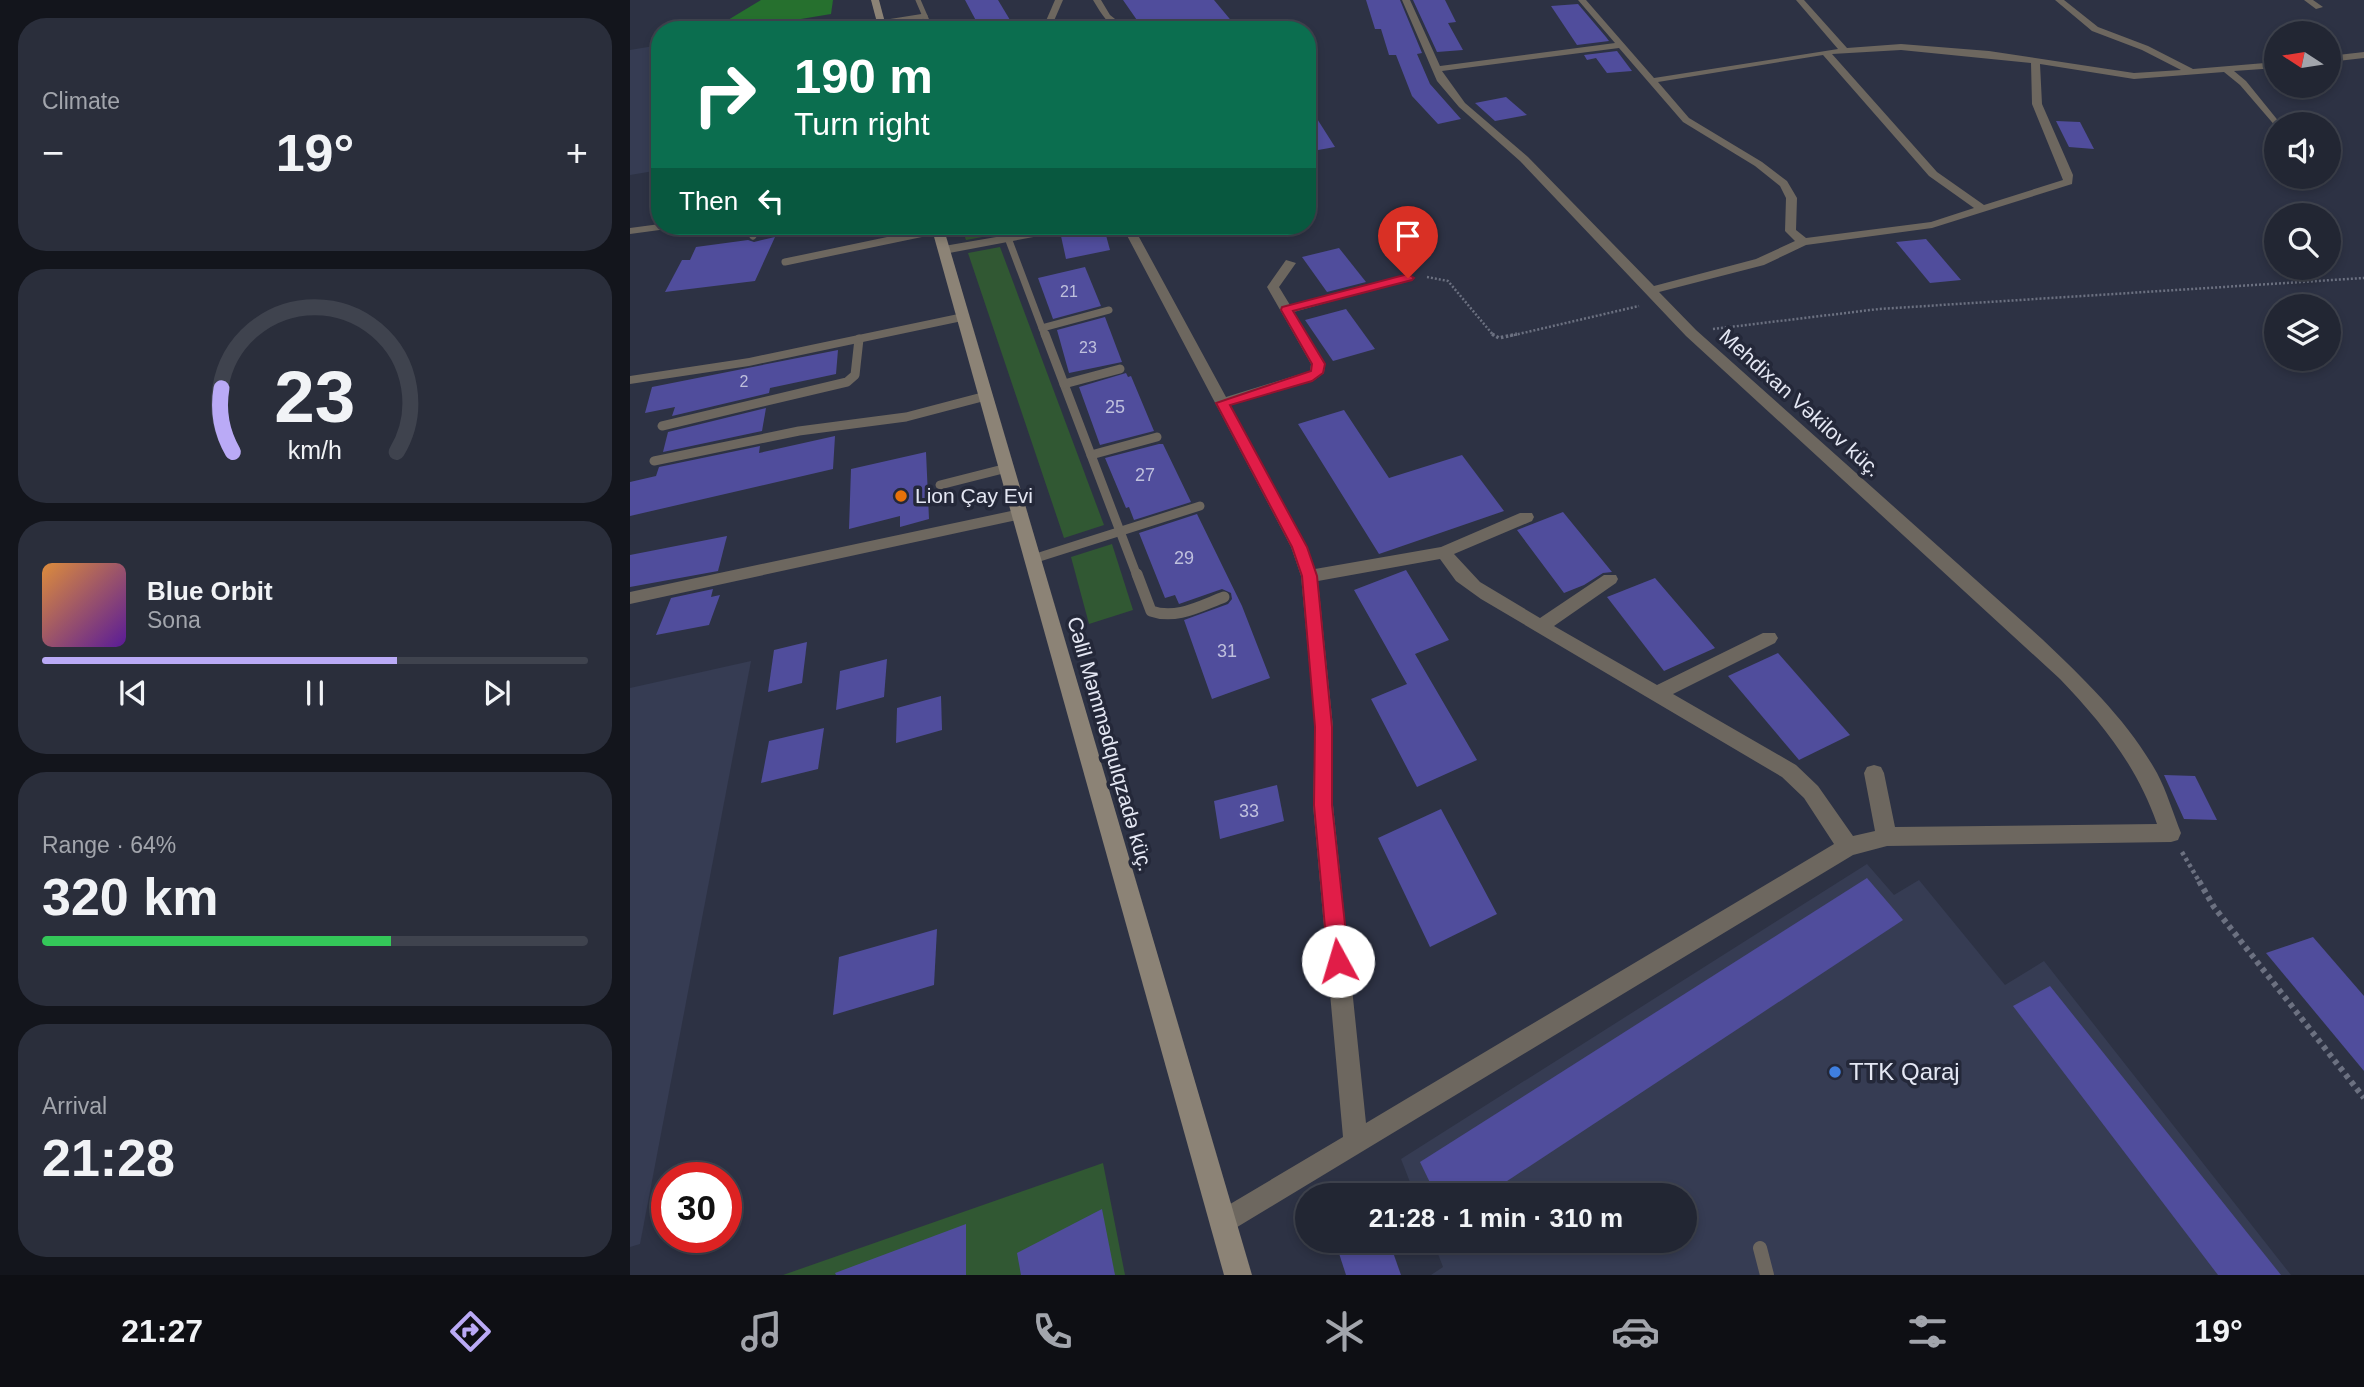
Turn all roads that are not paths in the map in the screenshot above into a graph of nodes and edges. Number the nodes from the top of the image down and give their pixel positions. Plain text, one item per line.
1 (875, 0) edge
2 (918, 0) edge
3 (1059, 0) edge
4 (1097, 0) edge
5 (1406, 0) edge
6 (1582, 0) edge
7 (1800, 0) edge
8 (2059, 0) edge
9 (2308, 0) edge
10 (2319, 7) dead end
11 (925, 16) junction
12 (881, 21) edge
13 (904, 21) edge
14 (927, 21) edge
15 (1050, 21) edge
16 (1113, 21) edge
17 (1619, 45) junction
18 (1844, 50) junction
19 (1825, 52) junction
20 (2364, 55) edge
21 (2342, 58) edge
22 (2035, 61) junction
23 (2264, 67) edge
24 (1437, 69) junction
25 (2228, 71) junction
26 (2194, 74) junction
27 (1651, 81) junction
28 (2266, 112) edge
29 (1982, 209) junction
30 (651, 228) edge
31 (630, 231) edge
32 (905, 235) edge
33 (939, 235) edge
34 (1025, 235) edge
35 (1132, 235) edge
36 (1008, 238) junction
37 (1802, 242) junction
38 (944, 250) junction
39 (785, 261) dead end
40 (1290, 263) dead end
41 (1408, 278) road end
42 (1655, 296) junction
43 (1109, 310) dead end
44 (1286, 310) junction
45 (964, 317) junction
46 (1042, 328) junction
47 (859, 339) junction
48 (1120, 369) dead end
49 (630, 380) edge
50 (1064, 384) junction
51 (986, 396) junction
52 (1222, 403) junction
53 (662, 426) dead end
54 (1157, 436) dead end
55 (1091, 455) junction
56 (654, 461) dead end
57 (1007, 468) junction
58 (940, 485) dead end
59 (1200, 506) dead end
60 (1020, 514) junction
61 (1526, 517) dead end
62 (1120, 531) junction
63 (1444, 552) junction
64 (1033, 559) junction
65 (1309, 576) junction
66 (1610, 579) dead end
67 (1224, 597) dead end
68 (630, 598) edge
69 (1540, 626) junction
70 (1769, 638) dead end
71 (1657, 694) junction
72 (1874, 773) dead end
73 (1887, 837) junction
74 (1848, 847) junction
75 (1356, 1143) junction
76 (1224, 1222) junction
77 (1760, 1248) dead end
78 (1238, 1275) edge
79 (1767, 1275) edge

1 - 12 street
2 - 11 lane
3 - 15 street
4 - 16 street
5 - 24 street, Mehdixan Vəkilov küç.
6 - 17 street
7 - 18 street
8 - 26 street
9 - 10 street
11 - 13 lane
11 - 14 lane
17 - 24 street
17 - 27 street
18 - 19 street
18 - 22 street
19 - 27 street
19 - 29 street
20 - 21 street
22 - 26 street
22 - 29 street
23 - 25 street
24 - 42 street, Mehdixan Vəkilov küç.
25 - 26 street
25 - 28 street
27 - 37 street
29 - 37 street
30 - 31 street
32 - 39 lane
33 - 38 street, Cəlil Məmmədqulqzadə küç.
34 - 36 street
35 - 52 street
36 - 38 street
36 - 46 lane
37 - 42 street
38 - 45 street, Cəlil Məmmədqulqzadə küç.
40 - 44 street
41 - 44 street
42 - 73 street, Mehdixan Vəkilov küç.
43 - 46 lane
44 - 52 street
45 - 47 street
45 - 51 street, Cəlil Məmmədqulqzadə küç.
46 - 50 lane
47 - 49 street
47 - 53 lane
48 - 50 lane
50 - 55 lane
51 - 56 lane
51 - 57 street, Cəlil Məmmədqulqzadə küç.
52 - 65 street
54 - 55 lane
55 - 62 lane
57 - 58 lane
57 - 60 street, Cəlil Məmmədqulqzadə küç.
59 - 62 lane
60 - 64 street, Cəlil Məmmədqulqzadə küç.
60 - 68 street
61 - 63 street
62 - 64 lane
62 - 67 lane
63 - 65 street
63 - 69 street
64 - 76 street, Cəlil Məmmədqulqzadə küç.
65 - 75 street
66 - 69 street
69 - 71 street
70 - 71 street
71 - 74 street
72 - 73 street
73 - 74 street
74 - 75 street
75 - 76 street
76 - 78 street, Cəlil Məmmədqulqzadə küç.
77 - 79 lane

